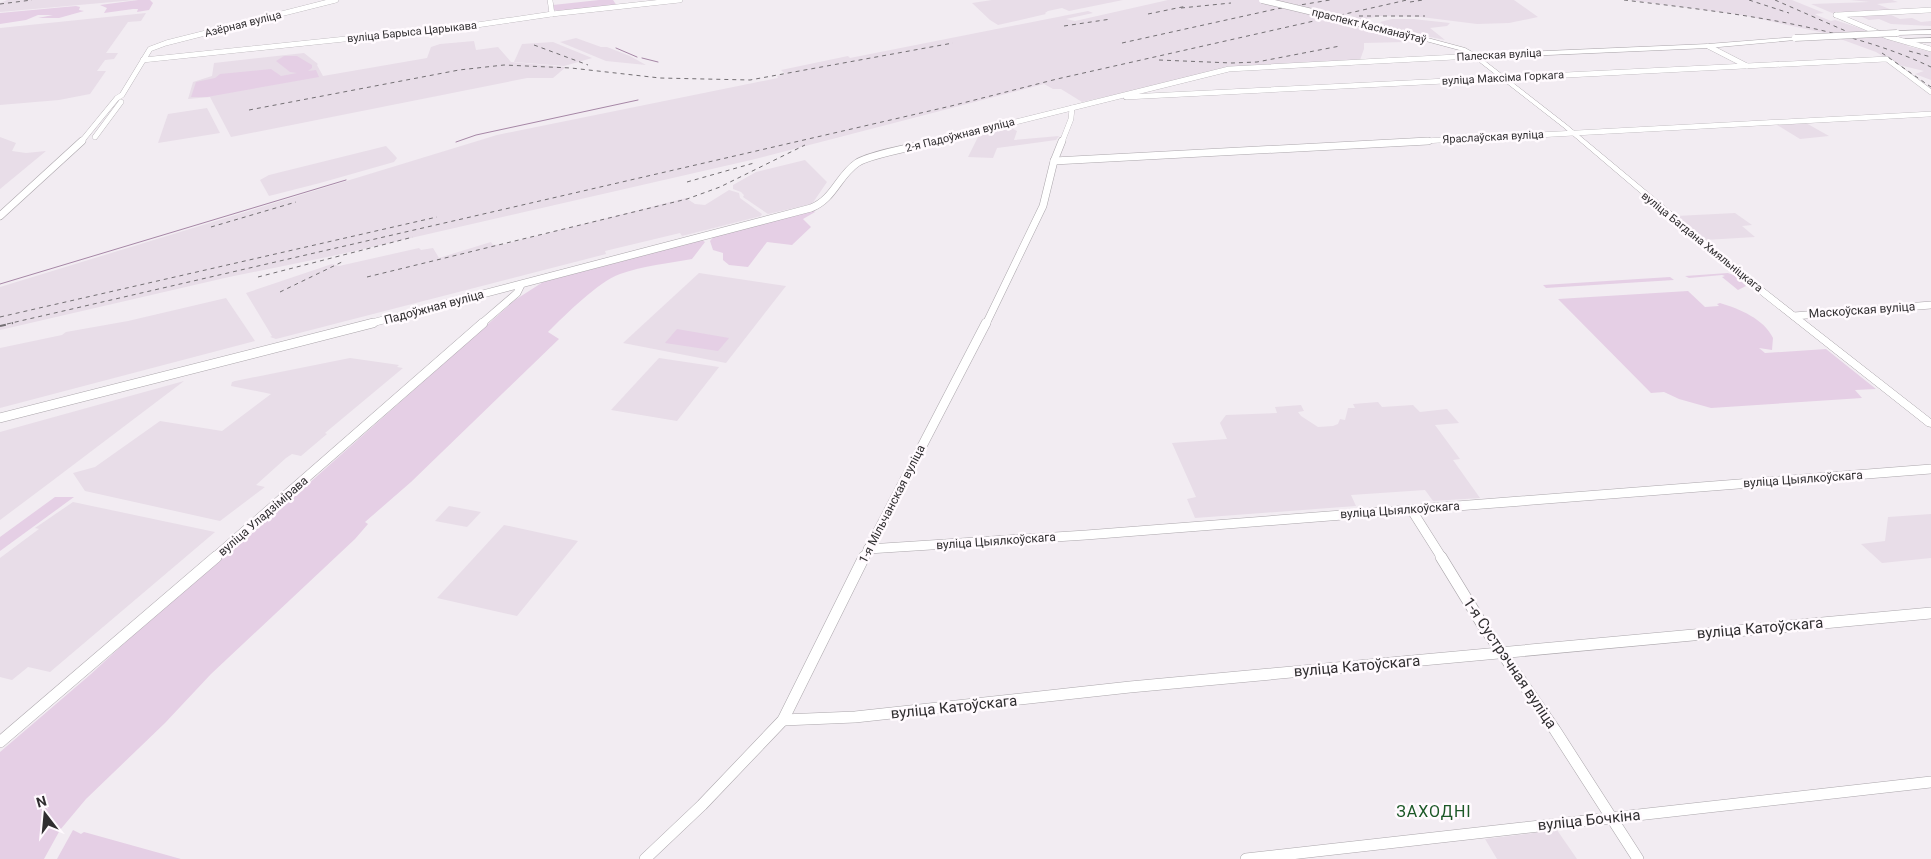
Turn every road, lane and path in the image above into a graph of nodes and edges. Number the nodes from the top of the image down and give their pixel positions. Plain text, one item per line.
1 (336, 0) edge
2 (550, 0) edge
3 (680, 0) edge
4 (1262, 0) edge
5 (1931, 10) edge
6 (552, 14) junction
7 (1844, 16) junction
8 (1866, 27) junction
9 (1931, 32) edge
10 (1931, 40) edge
11 (1905, 41) junction
12 (1708, 46) junction
13 (1931, 49) edge
14 (1466, 50) junction
15 (1476, 56) junction
16 (1458, 58) junction
17 (143, 60) junction
18 (1747, 66) junction
19 (1503, 78) junction
20 (1931, 92) edge
21 (122, 95) junction
22 (1118, 96) junction
23 (1072, 108) junction
24 (1931, 114) edge
25 (102, 129) junction
26 (94, 130) junction
27 (1572, 133) junction
28 (1054, 161) junction
29 (852, 168) joint
30 (19, 206) junction
31 (10, 207) junction
32 (0, 216) edge
33 (0, 223) edge
34 (521, 285) junction
35 (1931, 305) edge
36 (1794, 316) junction
37 (0, 418) edge
38 (1931, 424) edge
39 (1931, 469) edge
40 (1411, 509) junction
41 (868, 549) junction
42 (1931, 612) edge
43 (1502, 653) junction
44 (783, 720) junction
45 (0, 742) edge
46 (1931, 782) edge
47 (1610, 817) junction
48 (645, 859) edge
49 (1246, 859) edge
50 (1638, 859) edge

1 - 17 main road, Азёрная вуліца
2 - 6 main road
3 - 6 main road, вуліца Барыса Царыкава
4 - 14 main road, праспект Касманаўтаў, bridge
5 - 7 main road
6 - 17 main road, вуліца Барыса Царыкава
7 - 8 main road
7 - 8 main road
8 - 11 main road
9 - 12 main road, Палеская вуліца, bridge
10 - 11 main road
11 - 13 main road
12 - 15 main road, Палеская вуліца
12 - 18 main road
14 - 15 main road, праспект Касманаўтаў
14 - 16 main road
15 - 16 main road, Палеская вуліца
15 - 19 main road, вуліца Багдана Хмяльніцкага
16 - 22 main road, Палеская вуліца
17 - 21 main road
18 - 19 main road, вуліца Максіма Горкага
18 - 20 main road, вуліца Максіма Горкага
19 - 22 street, вуліца Максіма Горкага
19 - 27 main road, вуліца Багдана Хмяльніцкага
21 - 25 main road
21 - 26 main road
22 - 23 main road, Палеская вуліца
23 - 28 main road, 1-я Мільчанская вуліца
23 - 29 main road, 2-я Падоўжная вуліца
24 - 27 main road, Яраслаўская вуліца
25 - 26 main road
25 - 30 main road
26 - 31 main road
27 - 28 main road, Яраслаўская вуліца
27 - 36 main road, вуліца Багдана Хмяльніцкага
28 - 41 main road, 1-я Мільчанская вуліца
29 - 34 main road, Падоўжная вуліца
30 - 31 main road
30 - 33 main road
31 - 32 main road
34 - 37 main road, Падоўжная вуліца
34 - 45 main road, вуліца Уладзімірава
35 - 36 main road, Маскоўская вуліца
36 - 38 main road, вуліца Багдана Хмяльніцкага
39 - 40 main road, вуліца Цыялкоўскага
40 - 41 main road, вуліца Цыялкоўскага
40 - 43 main road, 1-я Сустрэчная вуліца
41 - 44 main road, 1-я Мільчанская вуліца
42 - 43 street, вуліца Катоўскага
43 - 44 street, вуліца Катоўскага
43 - 47 main road, 1-я Сустрэчная вуліца
44 - 48 main road, 1-я Мільчанская вуліца
46 - 47 main road, вуліца Бочкіна
47 - 49 main road, вуліца Бочкіна
47 - 50 main road, 1-я Сустрэчная вуліца

